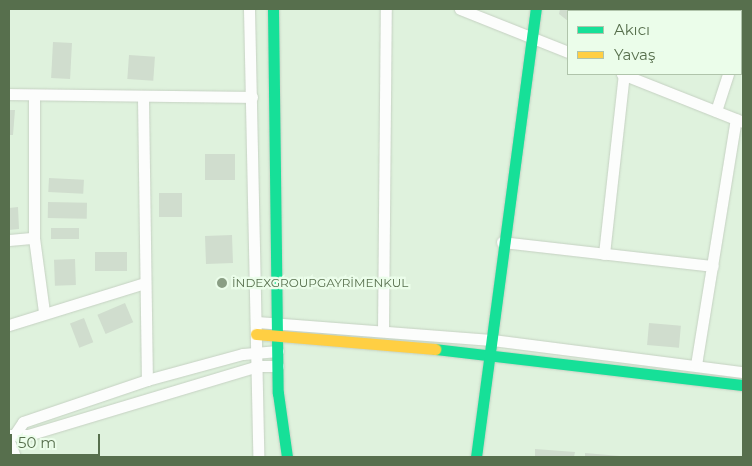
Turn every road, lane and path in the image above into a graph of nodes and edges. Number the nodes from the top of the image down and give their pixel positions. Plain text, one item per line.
1 (249, 9) edge
2 (274, 9) edge
3 (386, 9) edge
4 (460, 9) edge
5 (536, 9) edge
6 (529, 37) junction
7 (567, 52) edge
8 (623, 75) edge
9 (626, 75) edge
10 (728, 75) edge
11 (9, 94) edge
12 (34, 95) junction
13 (252, 97) junction
14 (143, 98) junction
15 (716, 111) junction
16 (740, 121) edge
17 (34, 238) junction
18 (9, 240) edge
19 (502, 242) junction
20 (604, 254) junction
21 (713, 266) junction
22 (145, 283) junction
23 (44, 312) junction
24 (256, 322) junction
25 (278, 323) junction
26 (9, 325) edge
27 (383, 331) junction
28 (256, 334) junction
29 (278, 336) junction
30 (492, 340) junction
31 (278, 351) junction
32 (257, 353) junction
33 (490, 354) junction
34 (696, 365) junction
35 (258, 366) junction
36 (278, 366) junction
37 (743, 372) edge
38 (147, 380) junction
39 (743, 385) edge
40 (11, 437) edge
41 (15, 457) edge
42 (258, 457) edge
43 (287, 457) edge
44 (476, 457) edge

1 - 13 street
2 - 25 street
3 - 27 street
4 - 6 street
5 - 6 street
6 - 7 street
6 - 19 street
8 - 20 street
9 - 15 street
10 - 15 street
11 - 12 street
12 - 14 street
12 - 17 street
13 - 14 street
13 - 24 street
14 - 22 street
15 - 16 street
16 - 21 street
17 - 18 street
17 - 23 street
19 - 20 street
19 - 30 street
20 - 21 street
21 - 34 street
22 - 23 street
22 - 38 street
23 - 26 street
24 - 25 street
24 - 28 street
25 - 27 street
25 - 29 street
27 - 30 street
28 - 29 street
28 - 32 street
29 - 31 street
29 - 33 street
30 - 33 street
30 - 34 street
31 - 32 street
31 - 36 street
32 - 35 street
32 - 38 street
33 - 39 street
33 - 44 street
34 - 37 street
35 - 36 street
35 - 40 street
35 - 42 street
36 - 43 street
38 - 40 street
40 - 41 street

